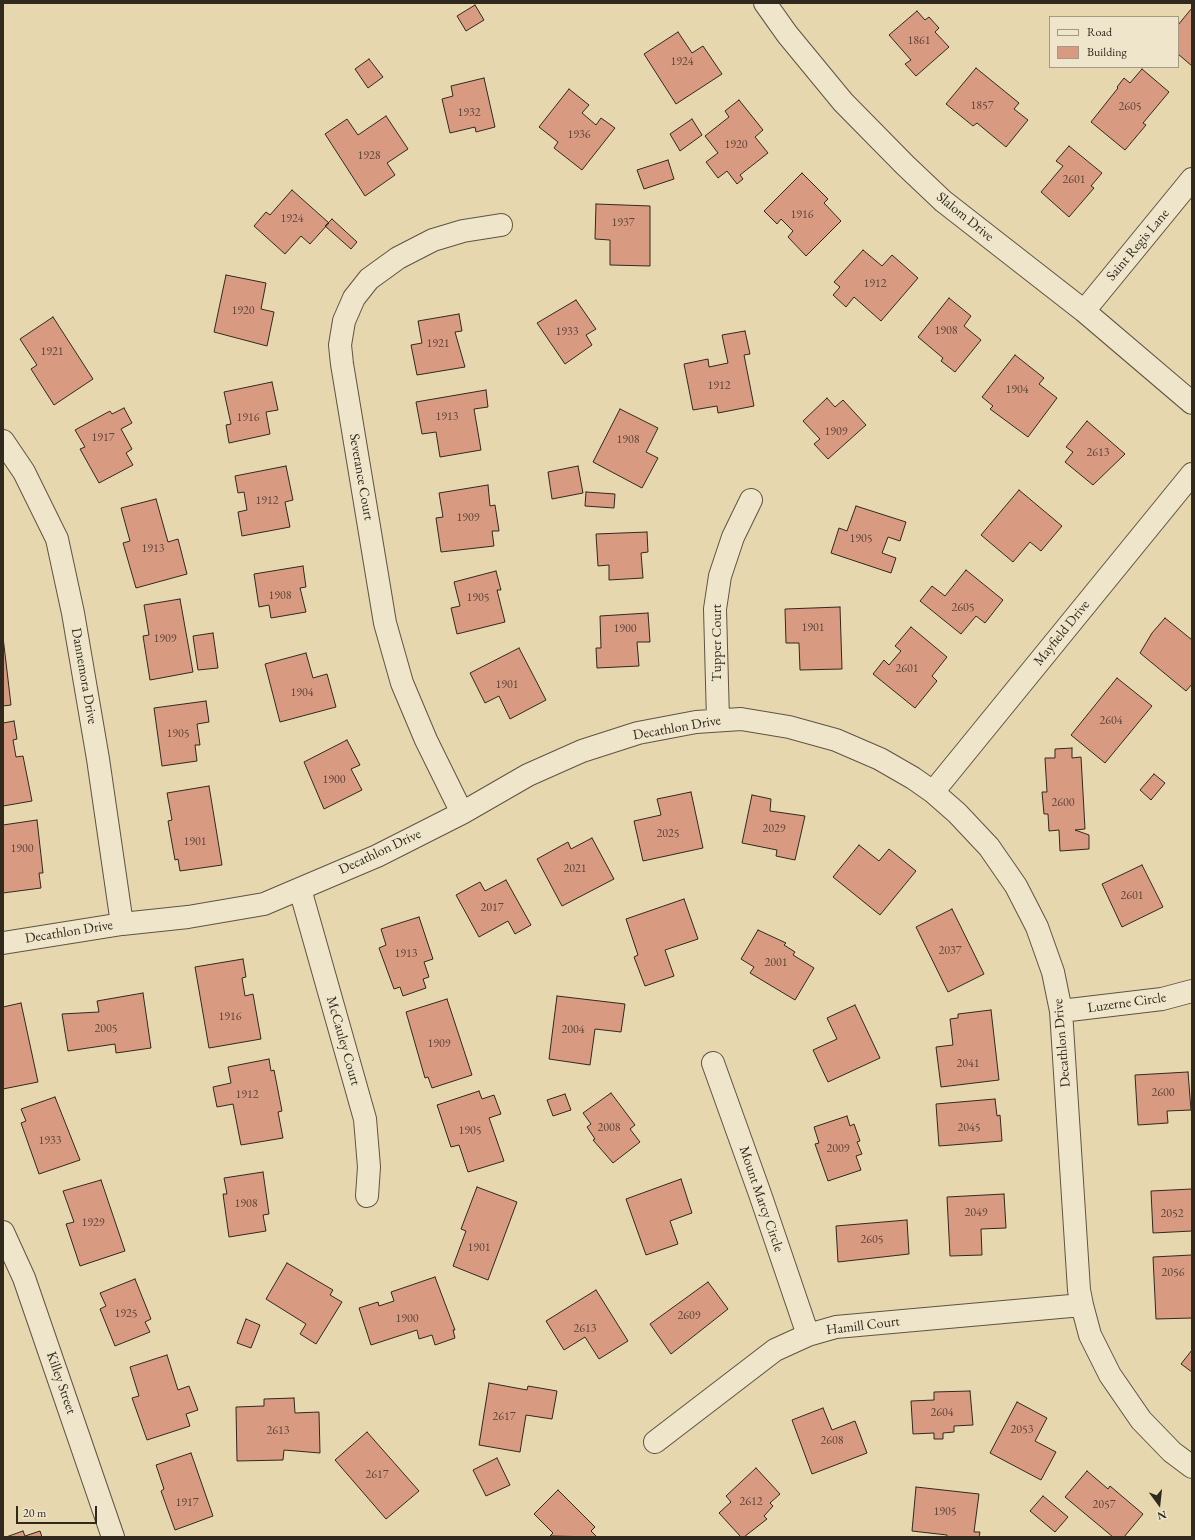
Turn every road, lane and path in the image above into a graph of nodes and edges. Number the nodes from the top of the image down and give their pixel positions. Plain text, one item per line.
1 (765, 3) edge
2 (1192, 179) edge
3 (501, 224) dead end
4 (1084, 311) junction
5 (1192, 403) edge
6 (3, 441) edge
7 (1192, 474) edge
8 (751, 500) dead end
9 (718, 720) junction
10 (933, 792) junction
11 (462, 813) junction
12 (300, 889) junction
13 (122, 924) junction
14 (3, 943) edge
15 (1192, 991) edge
16 (1061, 1011) junction
17 (713, 1063) dead end
18 (368, 1196) dead end
19 (3, 1232) edge
20 (1082, 1305) junction
21 (808, 1335) junction
22 (655, 1442) dead end
23 (1192, 1467) edge
24 (113, 1537) edge

1 - 4 street, Slalom Drive
2 - 4 street, Saint Regis Lane
3 - 11 street, Severance Court
4 - 5 street, Slalom Drive
6 - 13 street, Dannemora Drive
7 - 10 street, Mayfield Drive
8 - 9 street, Tupper Court
9 - 10 street, Decathlon Drive
9 - 11 street, Decathlon Drive
10 - 16 street, Decathlon Drive
11 - 12 street, Decathlon Drive
12 - 13 street, Decathlon Drive
12 - 18 street, McCauley Court
13 - 14 street, Decathlon Drive
15 - 16 street, Luzerne Circle
16 - 20 street, Decathlon Drive
17 - 21 street, Mount Marcy Circle
19 - 24 street, Killey Street
20 - 21 street, Hamill Court
20 - 23 street, Decathlon Drive
21 - 22 street, Hamill Court

